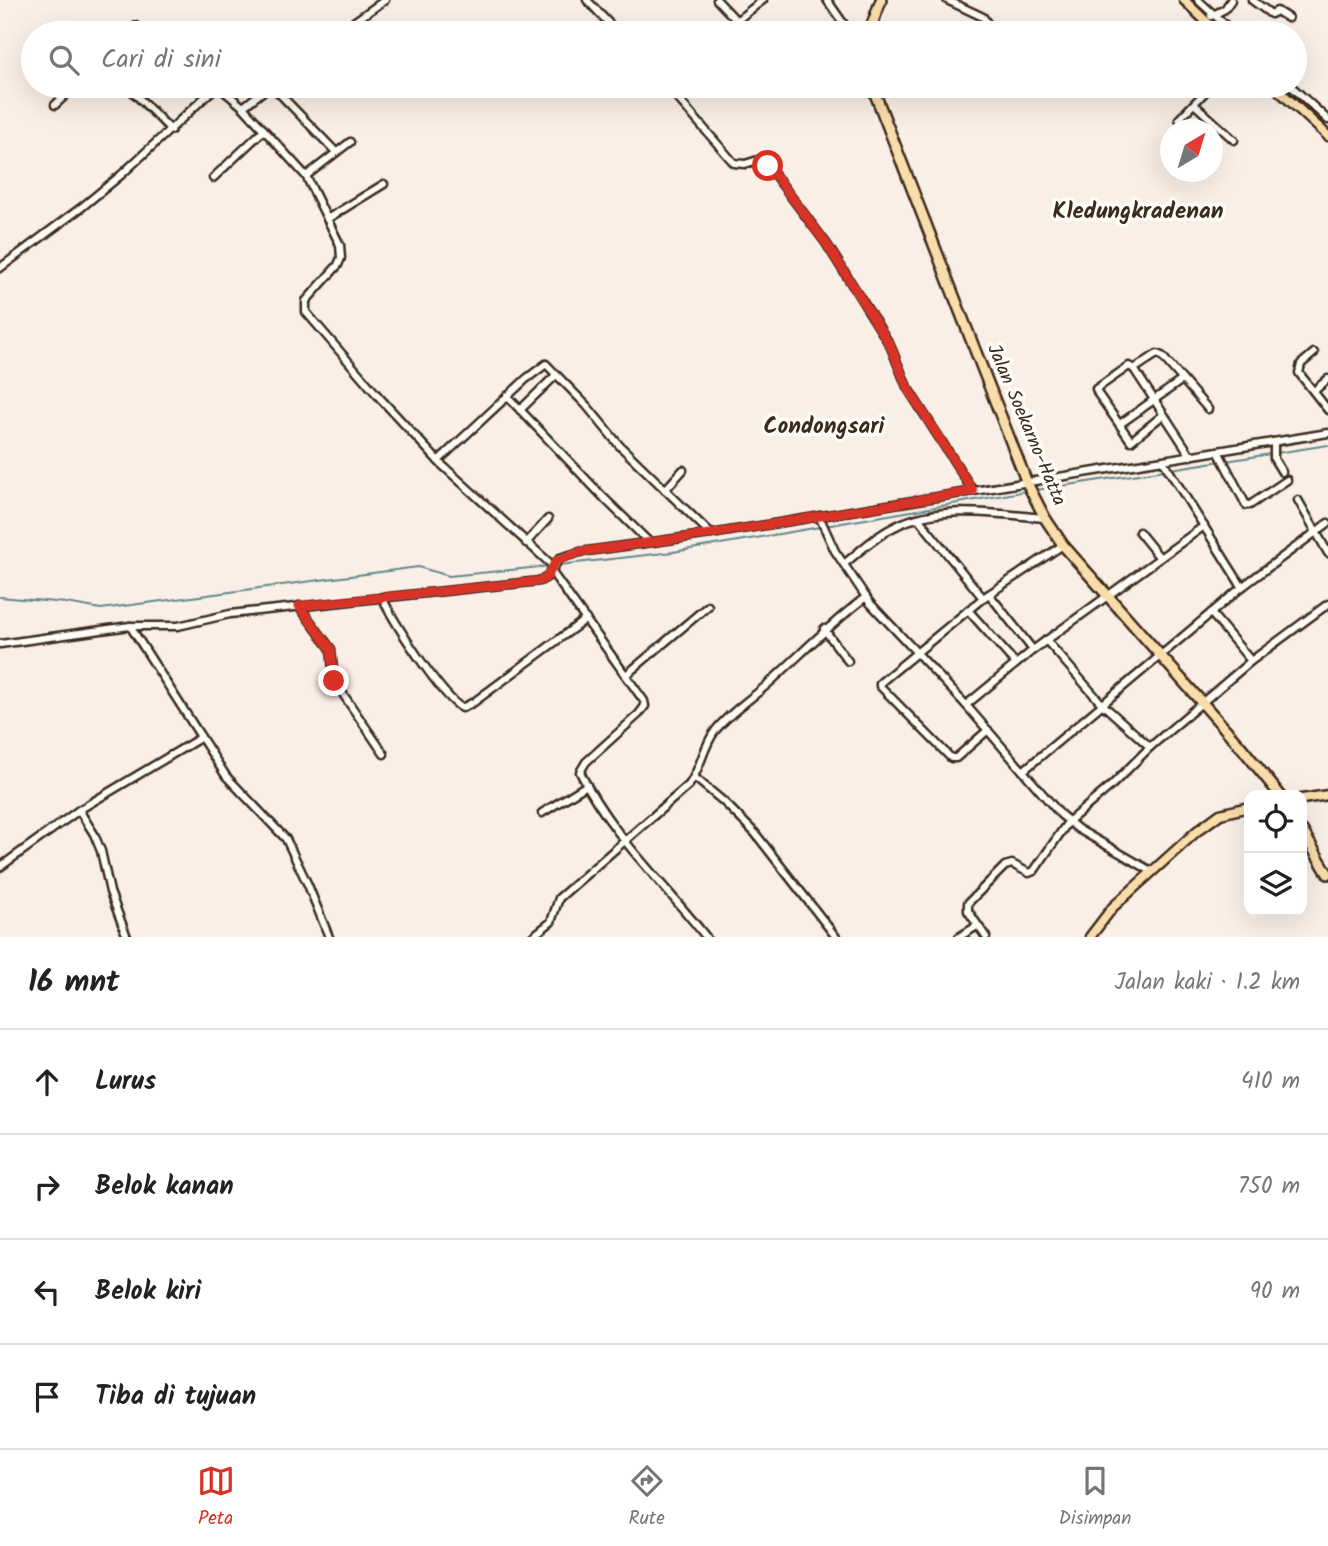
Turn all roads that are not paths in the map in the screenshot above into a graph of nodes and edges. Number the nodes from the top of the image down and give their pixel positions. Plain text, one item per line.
1 (385, 0) edge
2 (587, 0) edge
3 (717, 0) edge
4 (763, 0) edge
5 (827, 0) edge
6 (881, 0) edge
7 (947, 0) edge
8 (1184, 0) edge
9 (1198, 0) edge
10 (1231, 0) edge
11 (1252, 0) edge
12 (1214, 15) junction
13 (1288, 18) dead end
14 (1203, 19) joint
15 (736, 20) joint
16 (355, 21) edge
17 (607, 21) edge
18 (842, 21) edge
19 (873, 21) edge
20 (985, 21) edge
21 (1221, 21) edge
22 (62, 98) edge
23 (139, 98) edge
24 (205, 98) edge
25 (232, 98) edge
26 (255, 98) edge
27 (283, 98) edge
28 (677, 98) edge
29 (877, 98) edge
30 (1200, 98) edge
31 (1287, 98) edge
32 (1304, 98) edge
33 (1194, 104) junction
34 (55, 105) dead end
35 (243, 107) junction
36 (1179, 119) dead end
37 (1328, 120) edge
38 (171, 130) junction
39 (264, 130) junction
40 (1328, 136) edge
41 (1234, 140) dead end
42 (350, 142) dead end
43 (336, 152) junction
44 (306, 176) junction
45 (213, 178) dead end
46 (384, 184) dead end
47 (327, 219) junction
48 (0, 268) edge
49 (1314, 353) dead end
50 (1134, 369) junction
51 (556, 375) junction
52 (1328, 379) edge
53 (1182, 380) junction
54 (1314, 391) junction
55 (507, 396) junction
56 (1153, 400) junction
57 (1208, 409) dead end
58 (520, 410) junction
59 (1328, 410) edge
60 (1163, 415) junction
61 (1120, 424) junction
62 (1328, 433) edge
63 (1274, 444) junction
64 (1218, 451) junction
65 (1191, 456) junction
66 (438, 461) junction
67 (1163, 461) junction
68 (683, 470) dead end
69 (1282, 472) dead end
70 (1287, 480) dead end
71 (1030, 488) junction
72 (665, 490) junction
73 (973, 491) junction
74 (1298, 500) dead end
75 (819, 516) junction
76 (1045, 517) junction
77 (918, 518) junction
78 (548, 519) dead end
79 (1328, 523) edge
80 (1204, 526) junction
81 (1316, 530) junction
82 (1139, 532) dead end
83 (711, 534) junction
84 (649, 542) junction
85 (526, 543) junction
86 (1063, 545) junction
87 (1328, 553) edge
88 (1160, 558) junction
89 (844, 564) junction
90 (552, 569) junction
91 (1242, 587) junction
92 (986, 596) junction
93 (1107, 596) junction
94 (382, 597) junction
95 (866, 597) junction
96 (1328, 604) edge
97 (299, 606) junction
98 (708, 606) dead end
99 (968, 610) junction
100 (1211, 613) junction
101 (586, 619) junction
102 (130, 626) junction
103 (824, 629) junction
104 (1046, 640) junction
105 (0, 644) edge
106 (1033, 650) junction
107 (917, 653) junction
108 (1160, 657) junction
109 (848, 661) dead end
110 (1251, 661) junction
111 (1016, 664) junction
112 (625, 675) junction
113 (1102, 704) junction
114 (1201, 704) junction
115 (966, 705) junction
116 (988, 730) junction
117 (200, 738) junction
118 (1150, 747) junction
119 (384, 754) dead end
120 (1023, 771) junction
121 (694, 777) junction
122 (587, 785) junction
123 (1276, 790) edge
124 (1328, 795) edge
125 (1307, 798) edge
126 (1244, 808) edge
127 (79, 810) junction
128 (542, 813) dead end
129 (1068, 822) junction
130 (1307, 838) edge
131 (626, 841) junction
132 (0, 867) edge
133 (1151, 872) junction
134 (1328, 874) edge
135 (977, 926) junction
136 (127, 937) edge
137 (329, 937) edge
138 (531, 937) edge
139 (706, 937) edge
140 (836, 937) edge
141 (959, 937) edge
142 (986, 937) edge
143 (1090, 937) edge

1 - 16 street
2 - 17 street
3 - 15 street
4 - 15 street
5 - 18 street
6 - 19 highway
7 - 20 street
8 - 14 main road
9 - 12 street
10 - 12 street
11 - 13 street
12 - 14 street
12 - 21 street
22 - 34 street
23 - 38 street
24 - 38 street
25 - 35 street
26 - 35 street
27 - 43 street
28 - 73 street
29 - 71 highway, Jalan Soekarno-Hatta
30 - 33 street
31 - 40 main road
32 - 37 street
33 - 36 street
33 - 41 street
35 - 39 street
38 - 48 street
39 - 44 street
39 - 45 street
42 - 43 street
43 - 44 street
44 - 47 street
46 - 47 street
47 - 66 street
49 - 54 street
50 - 53 street
50 - 56 street
50 - 61 street
51 - 55 street
51 - 58 street
51 - 72 street
52 - 54 street
53 - 56 street
53 - 57 street
54 - 59 street
55 - 58 street
55 - 66 street
56 - 60 street
56 - 61 street
58 - 84 street
60 - 61 street
60 - 65 street
62 - 63 street
63 - 64 street
63 - 69 street
64 - 65 street
64 - 70 street
65 - 67 street
66 - 85 street
67 - 71 street
67 - 80 street
68 - 72 street
71 - 73 street
71 - 76 highway, Jalan Soekarno-Hatta
72 - 83 street
73 - 75 street
74 - 81 street
75 - 83 street
75 - 89 street
76 - 77 street
76 - 86 highway, Jalan Soekarno-Hatta
77 - 89 street
77 - 92 street
78 - 85 street
79 - 81 street
80 - 88 street
80 - 91 street
81 - 87 street
81 - 91 street
82 - 88 street
83 - 84 street
84 - 90 street
85 - 90 street
86 - 92 street
86 - 93 highway, Jalan Soekarno-Hatta
88 - 93 street
89 - 95 street
90 - 94 street
90 - 101 street
91 - 100 street
92 - 99 street
92 - 106 street
93 - 104 street
93 - 108 highway, Jalan Soekarno-Hatta
94 - 97 street
94 - 101 street
95 - 103 street
95 - 107 street
96 - 110 street
97 - 102 street
97 - 119 street
98 - 112 street
99 - 107 street
99 - 111 street
100 - 108 street
100 - 110 street
101 - 112 street
102 - 105 street
102 - 117 street
103 - 109 street
103 - 121 street
104 - 106 street
104 - 113 street
106 - 111 street
107 - 115 street
107 - 116 street
108 - 113 street
108 - 114 highway, Jalan Soekarno-Hatta
110 - 114 street
111 - 115 street
112 - 122 street
113 - 118 street
113 - 120 street
114 - 118 street
114 - 123 highway, Jalan Soekarno-Hatta
115 - 116 street
116 - 120 street
117 - 127 street
117 - 137 street
118 - 129 street
120 - 129 street
121 - 131 street
121 - 140 street
122 - 128 street
122 - 131 street
124 - 125 main road
126 - 133 main road
127 - 132 street
127 - 136 street
129 - 133 street
129 - 135 street
130 - 134 highway
131 - 138 street
131 - 139 street
133 - 143 main road
135 - 141 street
135 - 142 street

